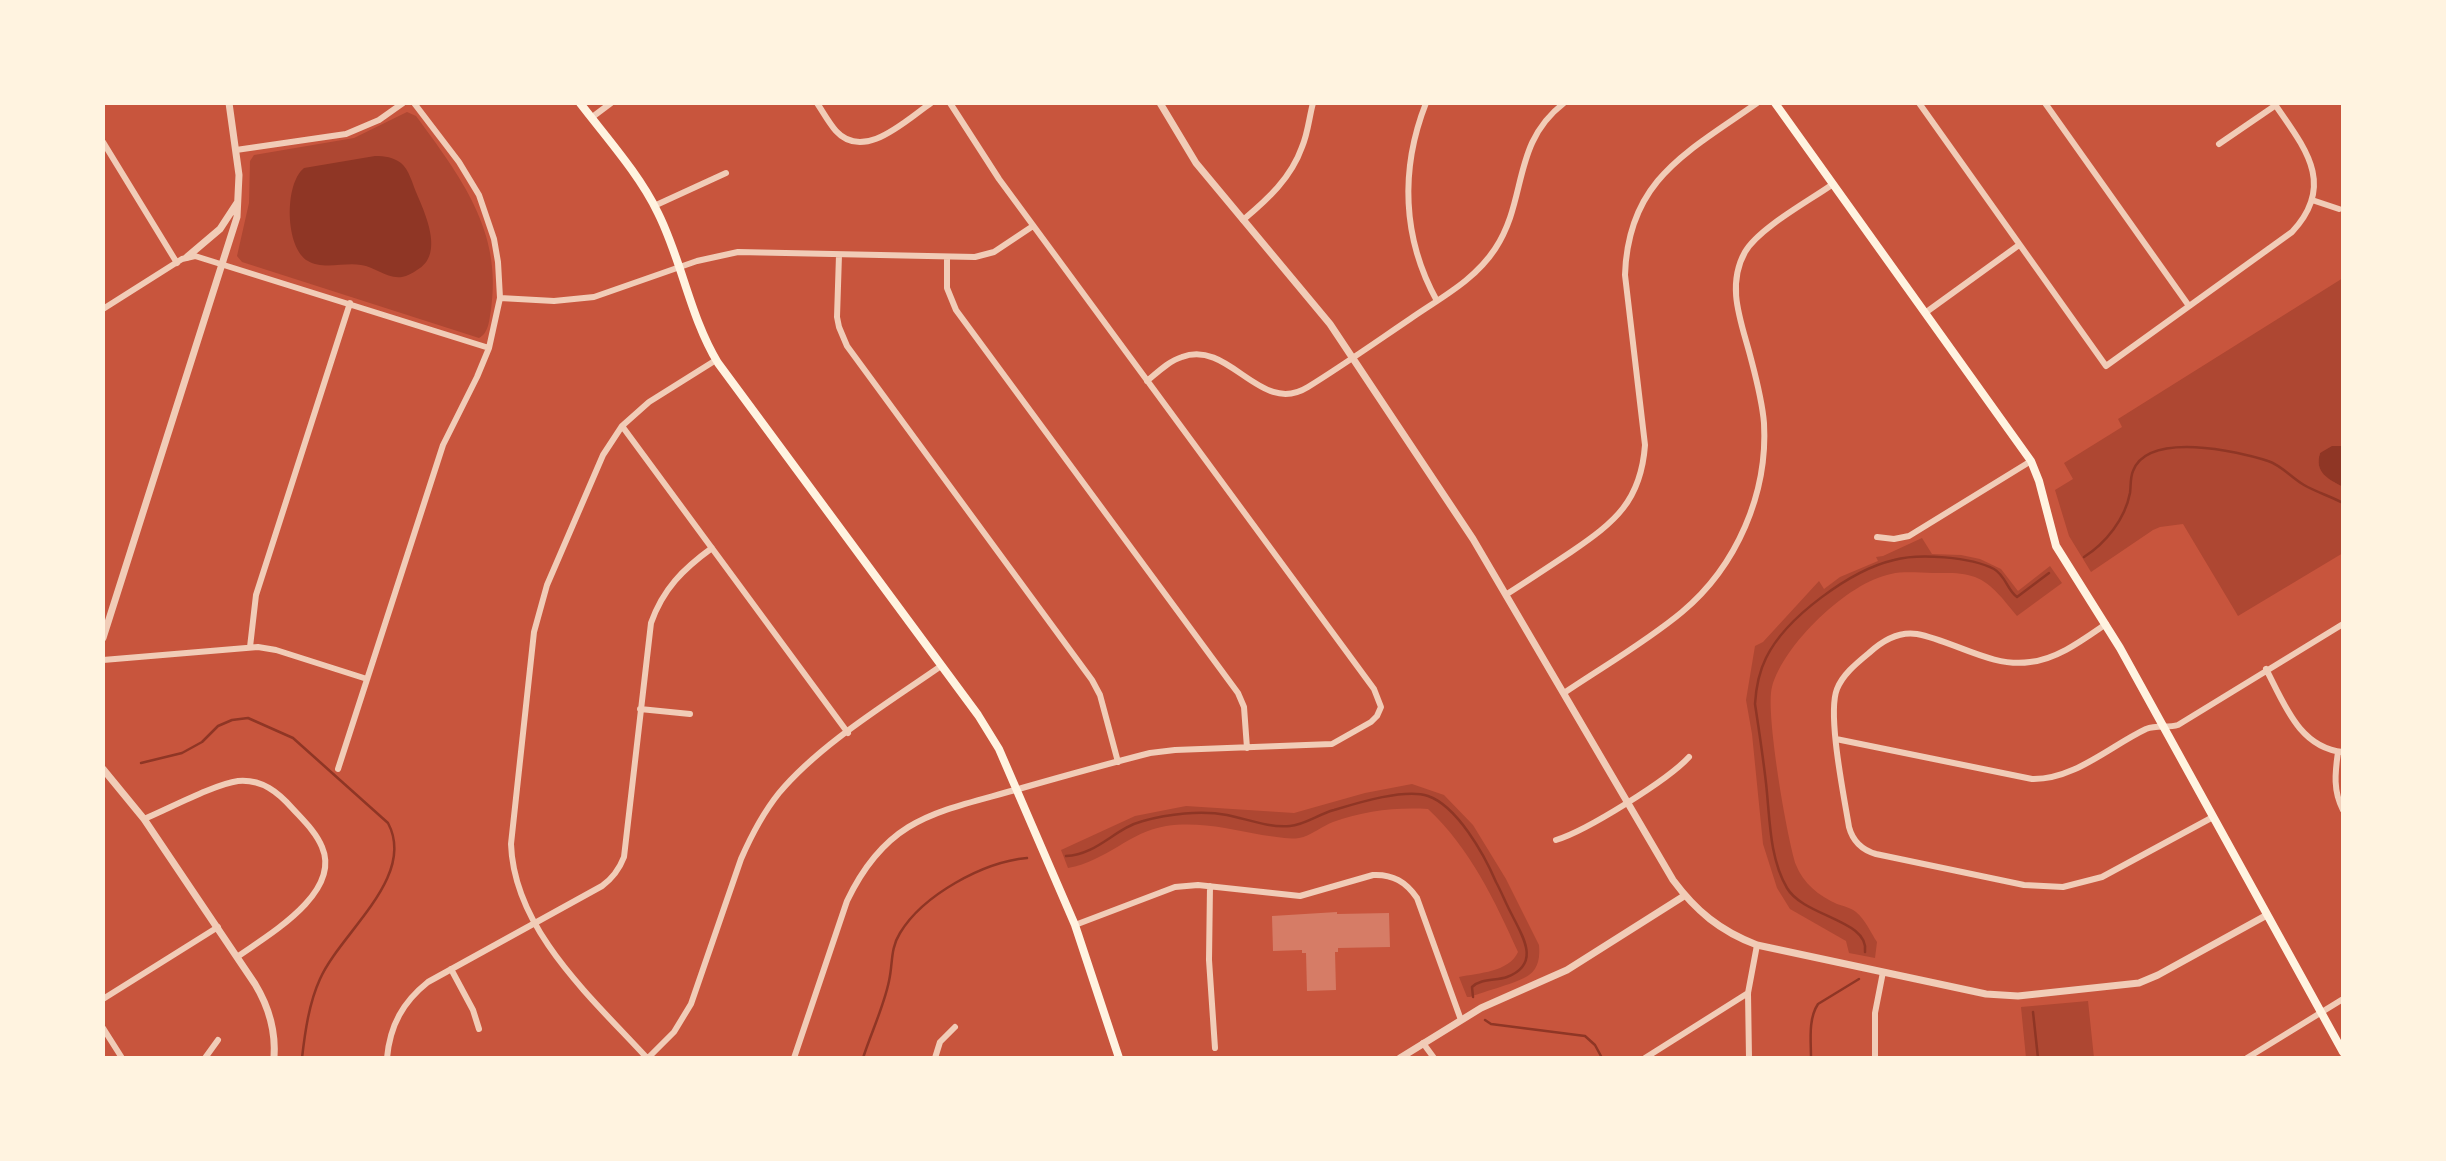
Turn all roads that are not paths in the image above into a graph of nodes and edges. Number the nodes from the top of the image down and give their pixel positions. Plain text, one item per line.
1 (229, 103) edge
2 (403, 103) edge
3 (414, 103) edge
4 (580, 103) edge
5 (611, 103) edge
6 (817, 103) edge
7 (931, 103) edge
8 (950, 103) edge
9 (1160, 103) edge
10 (1313, 103) edge
11 (1426, 103) edge
12 (1564, 103) edge
13 (1757, 103) edge
14 (1775, 103) edge
15 (1919, 103) edge
16 (2045, 103) edge
17 (2275, 104) edge
18 (591, 118) junction
19 (103, 142) edge
20 (2219, 144) dead end
21 (236, 150) junction
22 (726, 173) dead end
23 (1833, 184) junction
24 (2312, 200) junction
25 (238, 203) junction
26 (654, 205) junction
27 (2339, 209) dead end
28 (1243, 220) junction
29 (1033, 226) junction
30 (2019, 245) junction
31 (839, 255) junction
32 (187, 257) junction
33 (947, 257) junction
34 (177, 263) junction
35 (222, 265) junction
36 (679, 267) junction
37 (499, 298) junction
38 (1437, 301) junction
39 (350, 303) junction
40 (2189, 306) junction
41 (103, 309) edge
42 (1925, 313) junction
43 (489, 348) junction
44 (1353, 358) junction
45 (716, 360) junction
46 (1147, 381) junction
47 (622, 426) junction
48 (2031, 461) junction
49 (1877, 537) dead end
50 (712, 548) junction
51 (1507, 594) junction
52 (2106, 624) junction
53 (2343, 624) edge
54 (103, 638) edge
55 (250, 647) junction
56 (103, 660) edge
57 (941, 666) junction
58 (2266, 669) junction
59 (367, 679) junction
60 (1564, 693) junction
61 (640, 709) junction
62 (690, 714) dead end
63 (2164, 727) junction
64 (848, 733) junction
65 (1836, 739) junction
66 (1247, 748) junction
67 (2340, 752) edge
68 (1689, 757) dead end
69 (1118, 762) junction
70 (103, 769) edge
71 (338, 769) dead end
72 (1017, 790) junction
73 (1627, 801) junction
74 (2343, 810) edge
75 (2213, 817) junction
76 (144, 819) junction
77 (1556, 840) dead end
78 (1210, 886) junction
79 (1684, 896) junction
80 (2267, 915) junction
81 (536, 922) junction
82 (1075, 925) junction
83 (218, 928) junction
84 (1757, 945) junction
85 (237, 957) junction
86 (451, 969) junction
87 (1884, 972) junction
88 (1748, 993) junction
89 (103, 999) edge
90 (2343, 999) edge
91 (2321, 1013) junction
92 (1461, 1020) junction
93 (955, 1027) dead end
94 (103, 1028) edge
95 (479, 1030) dead end
96 (218, 1040) dead end
97 (1423, 1043) junction
98 (1214, 1048) dead end
99 (2343, 1052) edge
100 (122, 1058) edge
101 (205, 1058) edge
102 (274, 1058) edge
103 (387, 1058) edge
104 (647, 1058) edge
105 (794, 1058) edge
106 (934, 1058) edge
107 (1119, 1058) edge
108 (1400, 1058) edge
109 (1434, 1058) edge
110 (1645, 1058) edge
111 (1749, 1058) edge
112 (1875, 1058) edge
113 (2247, 1058) edge

1 - 21 street
2 - 21 street
3 - 37 street
4 - 18 main road
5 - 18 street
6 - 7 street
8 - 29 street
9 - 28 street
10 - 28 street
11 - 38 street
12 - 38 street
13 - 51 street
14 - 23 main road
15 - 30 street
16 - 40 street
17 - 20 street
17 - 24 street
18 - 26 main road
19 - 34 street
21 - 25 street
22 - 26 street
23 - 42 main road
23 - 60 street
24 - 27 street
24 - 40 street
25 - 32 street
25 - 35 street
26 - 36 main road
28 - 44 street
29 - 33 street
29 - 46 street
30 - 40 street
30 - 42 street
31 - 33 street
31 - 36 street
31 - 69 street
32 - 34 street
32 - 35 street
33 - 66 street
34 - 41 street
35 - 39 street
35 - 54 street
36 - 37 street
36 - 45 main road
37 - 43 street
38 - 44 street
39 - 43 street
39 - 55 street
42 - 48 main road
43 - 59 street
44 - 46 street
44 - 51 street
45 - 47 street
45 - 57 main road
46 - 66 street
47 - 50 street
47 - 81 street
48 - 49 street
48 - 52 main road
50 - 61 street
50 - 64 street
51 - 60 street
52 - 63 main road
52 - 65 street
53 - 58 street
55 - 56 street
55 - 59 street
57 - 64 street
57 - 72 main road
58 - 63 street
58 - 67 street
59 - 71 street
60 - 73 street
61 - 62 street
61 - 81 street
63 - 65 street
63 - 75 main road
64 - 104 street
65 - 75 street
66 - 69 street
67 - 74 street
68 - 73 street
69 - 72 street
70 - 76 street
72 - 82 main road
72 - 105 street
73 - 77 street
73 - 79 street
75 - 80 main road
76 - 83 street
76 - 85 street
78 - 82 street
78 - 92 street
78 - 98 street
79 - 84 street
79 - 92 street
80 - 87 street
80 - 91 main road
81 - 86 street
81 - 104 street
82 - 107 main road
83 - 85 street
83 - 89 street
84 - 87 street
84 - 88 street
85 - 102 street
86 - 95 street
86 - 103 street
87 - 112 street
88 - 110 street
88 - 111 street
90 - 91 street
91 - 99 main road
91 - 113 street
92 - 97 street
93 - 106 street
94 - 100 street
96 - 101 street
97 - 108 street
97 - 109 street

